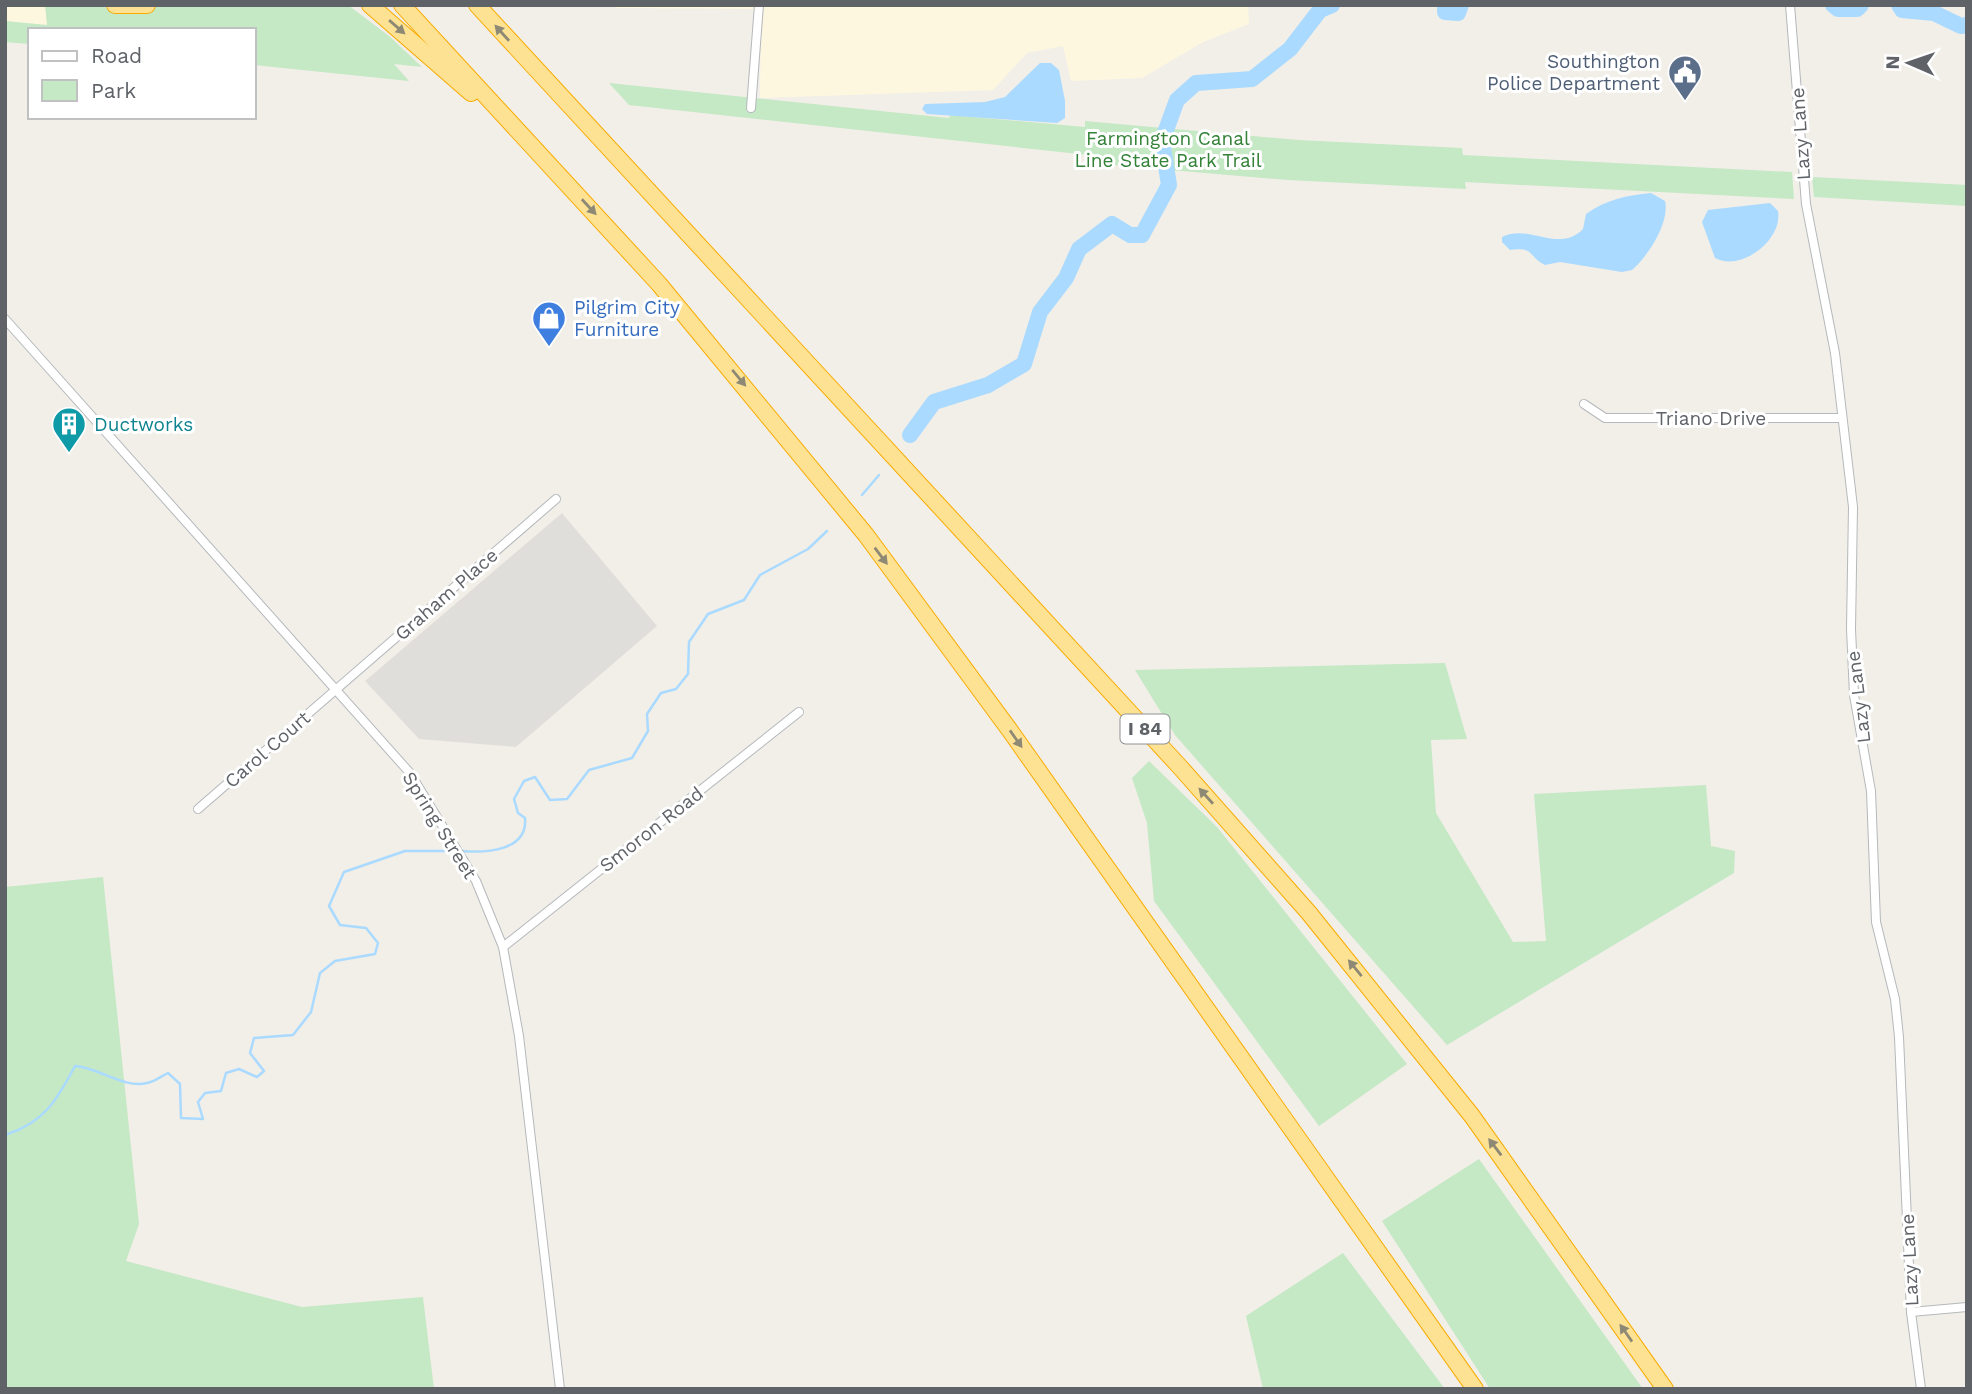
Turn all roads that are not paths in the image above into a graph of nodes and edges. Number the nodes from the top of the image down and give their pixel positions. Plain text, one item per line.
1 (115, 5) edge
2 (147, 5) edge
3 (370, 5) edge
4 (402, 5) edge
5 (477, 5) edge
6 (759, 5) edge
7 (1790, 5) edge
8 (486, 103) junction
9 (751, 108) dead end
10 (5, 319) edge
11 (1584, 404) dead end
12 (1842, 418) junction
13 (556, 499) dead end
14 (336, 690) junction
15 (799, 712) dead end
16 (198, 809) dead end
17 (503, 947) junction
18 (1967, 1307) edge
19 (1911, 1312) junction
20 (560, 1389) edge
21 (1475, 1389) edge
22 (1665, 1389) edge
23 (1921, 1389) edge

1 - 2 highway
3 -> 8 highway
4 - 8 highway
22 -> 5 highway, I 84
6 - 9 street
7 - 12 street, Lazy Lane
8 -> 21 highway
10 - 14 street, Spring Street
11 - 12 street, Triano Drive
12 - 19 street, Lazy Lane
13 - 14 street, Graham Place
14 - 16 street, Carol Court
14 - 17 street, Spring Street
15 - 17 street, Smoron Road
17 - 20 street, Spring Street
18 - 19 street
19 - 23 street, Lazy Lane

